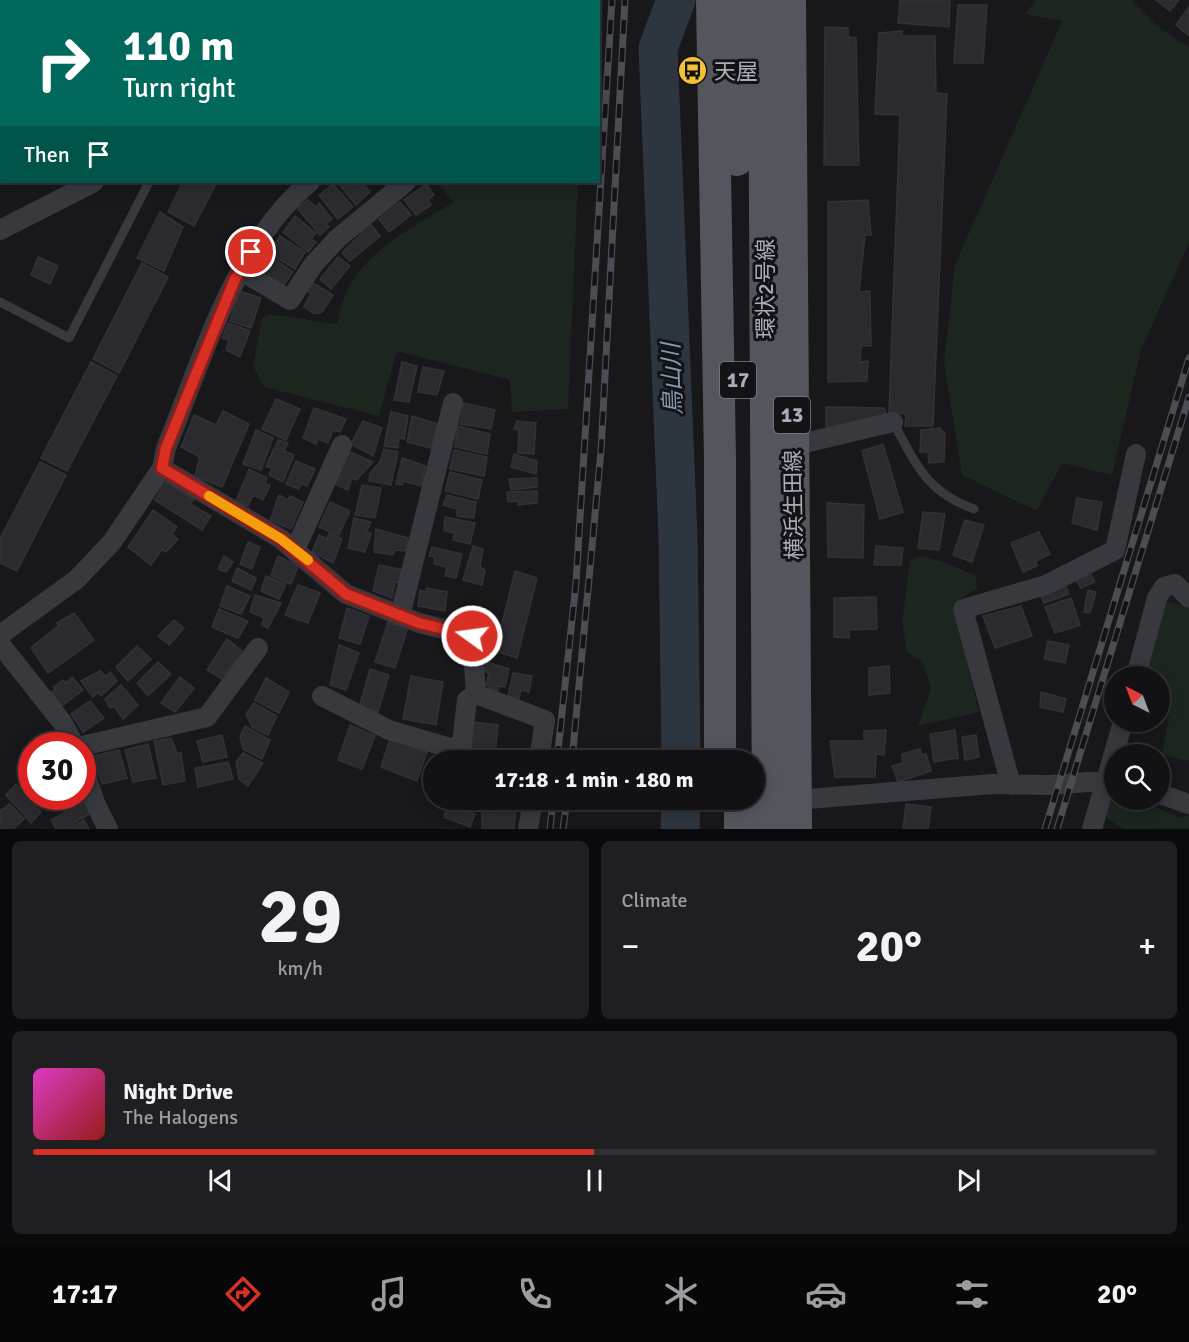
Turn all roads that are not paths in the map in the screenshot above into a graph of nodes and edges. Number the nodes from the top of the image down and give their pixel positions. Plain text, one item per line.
1 (712, 0) edge
2 (734, 0) edge
3 (764, 0) edge
4 (790, 0) edge
5 (92, 183) edge
6 (148, 183) edge
7 (309, 183) edge
8 (405, 183) edge
9 (0, 230) edge
10 (240, 270) junction
11 (0, 302) edge
12 (453, 403) dead end
13 (893, 422) joint
14 (342, 445) dead end
15 (792, 446) junction
16 (1136, 454) dead end
17 (162, 468) junction
18 (974, 509) dead end
19 (295, 550) junction
20 (1189, 598) edge
21 (400, 616) junction
22 (0, 635) edge
23 (0, 644) edge
24 (258, 648) dead end
25 (1139, 666) edge
26 (476, 694) junction
27 (322, 696) dead end
28 (67, 732) edge
29 (96, 743) edge
30 (540, 750) edge
31 (720, 750) edge
32 (740, 750) edge
33 (1104, 781) edge
34 (1011, 785) junction
35 (1170, 797) edge
36 (1104, 798) edge
37 (1189, 804) edge
38 (96, 805) edge
39 (531, 810) edge
40 (720, 810) edge
41 (740, 810) edge
42 (796, 814) edge
43 (108, 829) edge
44 (528, 829) edge
45 (720, 829) edge
46 (740, 829) edge
47 (768, 829) edge
48 (1092, 829) edge

1 - 31 main road
2 - 32 main road, 環状2号線 / 17
3 - 47 main road, 環状2号線 / 17
4 - 15 main road, 横浜生田線 / 13
5 - 9 street
6 - 11 lane
7 - 10 street
8 - 10 street
10 - 17 street
12 - 21 street
13 - 15 street
13 - 18 lane
14 - 19 street
15 - 42 main road, 横浜生田線 / 13
16 - 34 street
17 - 19 street
17 - 22 street
19 - 21 street
20 - 25 street
21 - 26 street
23 - 28 street
24 - 29 street
26 - 27 street
26 - 30 street
33 - 34 street
34 - 42 street
35 - 37 street
36 - 48 street
38 - 43 street
39 - 44 street
40 - 45 main road
41 - 46 main road

